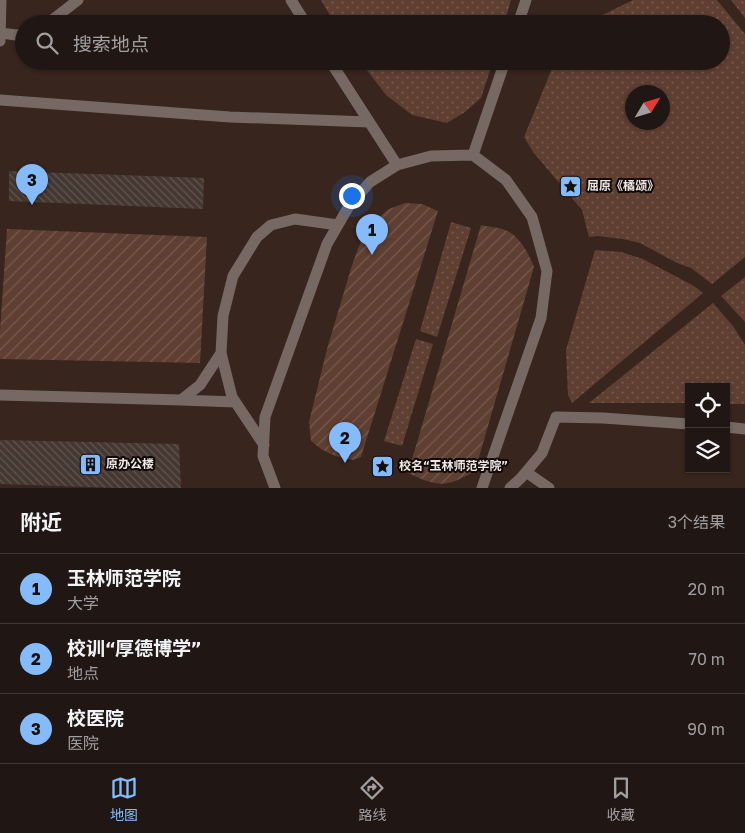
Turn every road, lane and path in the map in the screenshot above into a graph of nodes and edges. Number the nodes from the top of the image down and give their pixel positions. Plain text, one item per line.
1 (1, 0) edge
2 (78, 0) edge
3 (290, 0) edge
4 (526, 0) edge
5 (59, 15) edge
6 (300, 15) edge
7 (521, 15) edge
8 (1, 33) edge
9 (15, 35) edge
10 (0, 41) edge
11 (336, 70) edge
12 (502, 70) edge
13 (0, 100) edge
14 (369, 122) junction
15 (473, 155) junction
16 (397, 165) junction
17 (338, 224) junction
18 (220, 353) junction
19 (0, 395) edge
20 (181, 400) junction
21 (235, 402) junction
22 (685, 424) edge
23 (730, 427) edge
24 (745, 429) edge
25 (264, 445) junction
26 (526, 472) junction
27 (512, 487) edge
28 (275, 488) edge
29 (482, 488) edge
30 (549, 488) edge

1 - 8 lane
2 - 5 lane
3 - 6 lane
4 - 7 lane
8 - 9 lane
8 - 10 lane
11 - 14 lane
12 - 15 lane
13 - 14 lane
14 - 16 lane
15 - 16 lane
15 - 29 lane
16 - 17 lane
17 - 18 lane
17 - 25 lane
18 - 20 lane
18 - 21 lane
19 - 20 lane
20 - 21 lane
21 - 25 lane
22 - 26 lane
23 - 24 lane
25 - 28 lane
26 - 27 lane
26 - 30 lane

